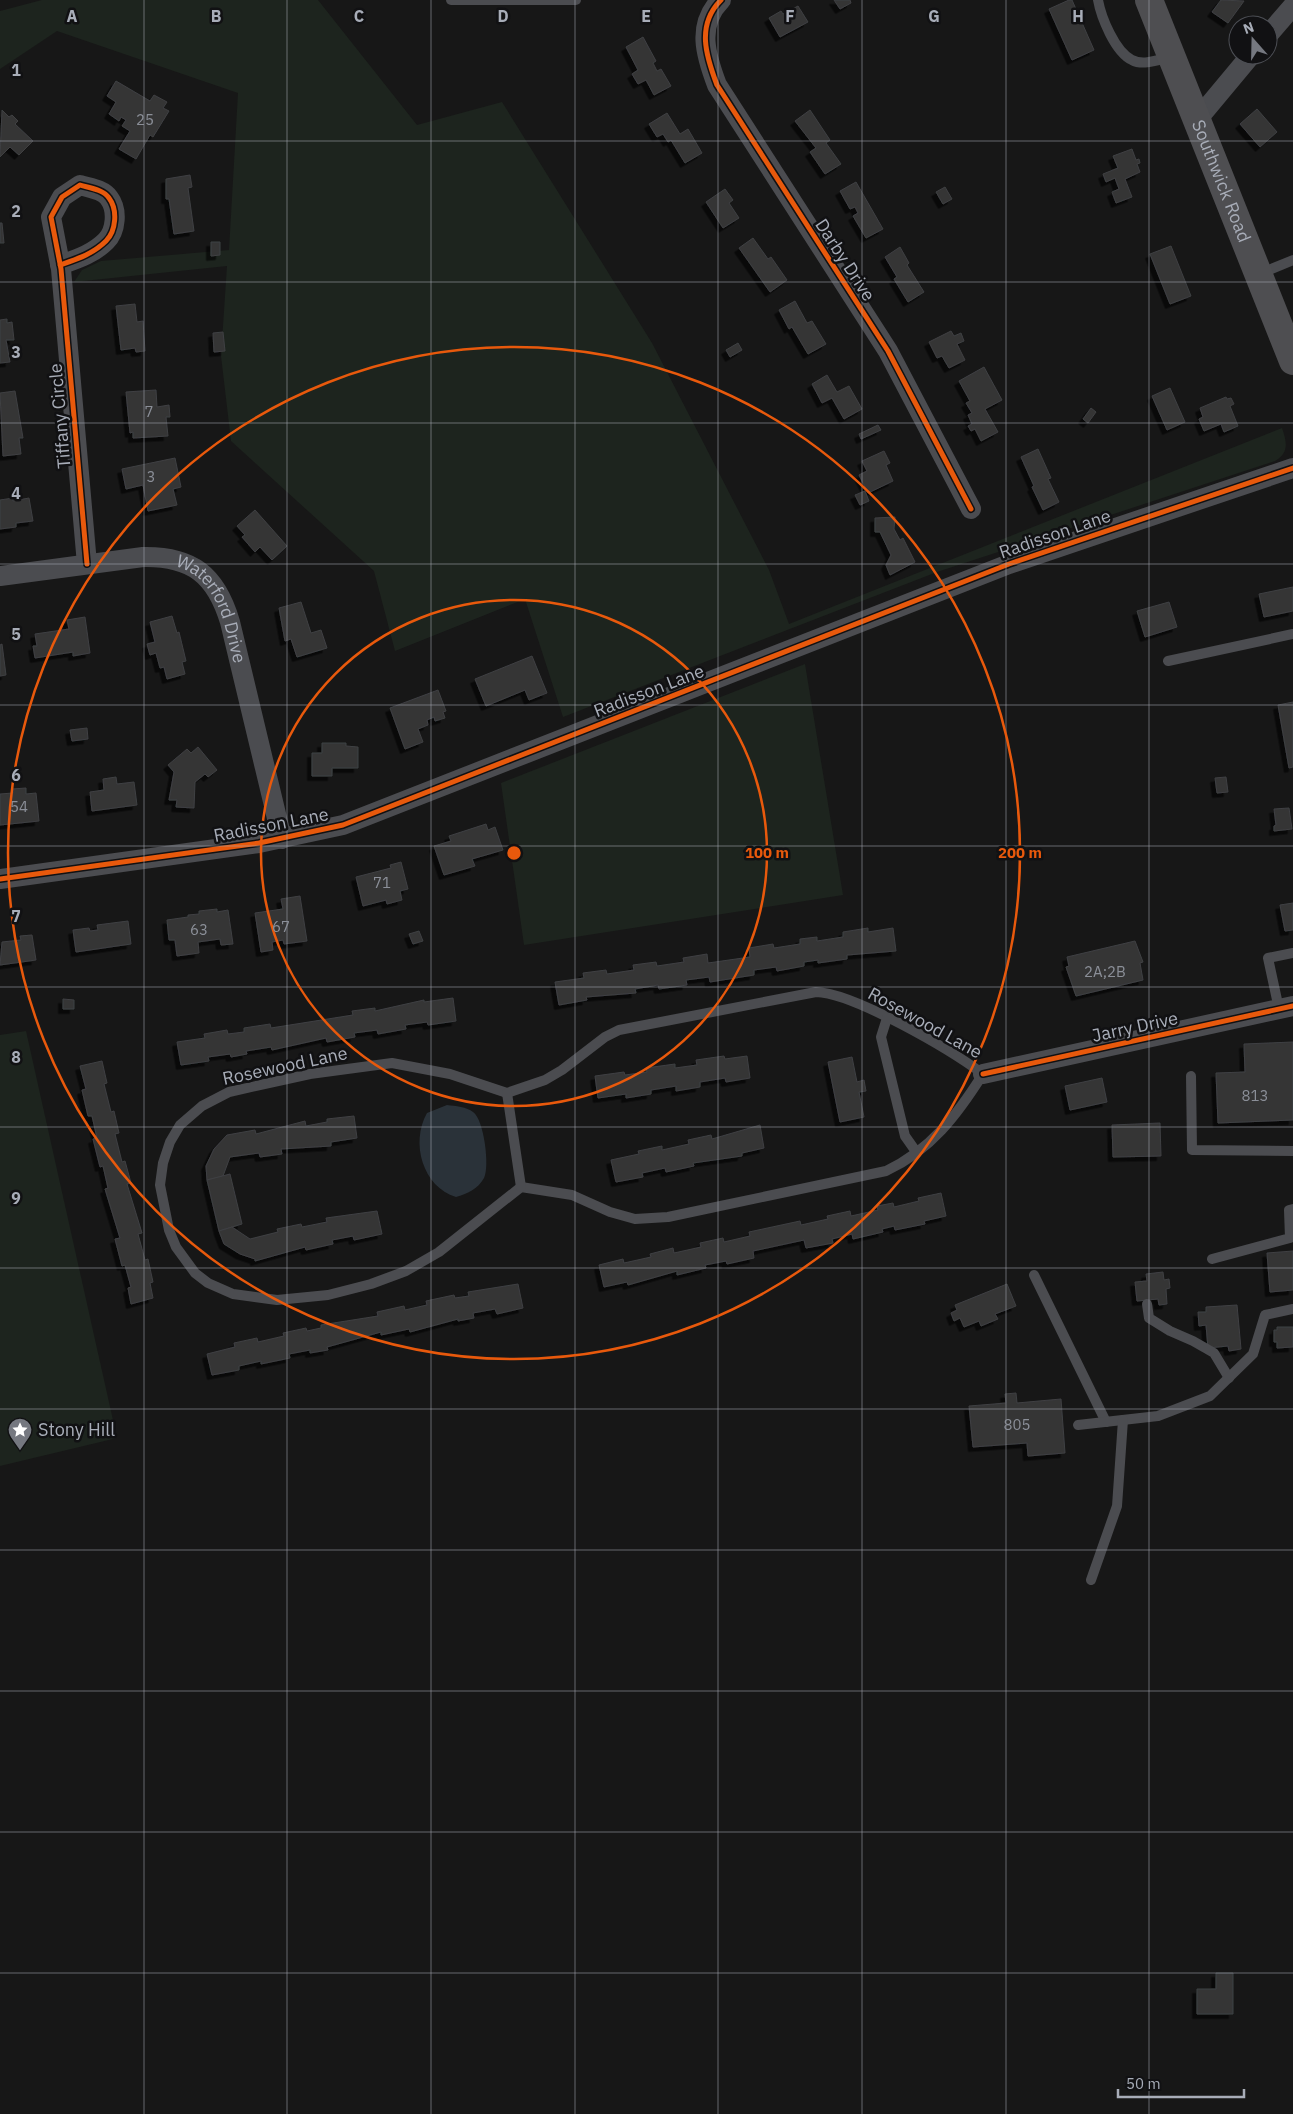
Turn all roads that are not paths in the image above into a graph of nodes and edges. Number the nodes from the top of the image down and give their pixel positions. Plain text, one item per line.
1 (451, 0) edge
2 (576, 0) edge
3 (721, 0) edge
4 (1098, 0) edge
5 (1148, 0) edge
6 (1293, 6) edge
7 (1278, 23) edge
8 (1171, 57) junction
9 (1243, 65) edge
10 (1196, 121) junction
11 (1293, 260) edge
12 (60, 265) dead end
13 (1258, 274) junction
14 (1293, 362) edge
15 (1293, 468) edge
16 (971, 509) dead end
17 (86, 564) junction
18 (0, 576) edge
19 (1293, 634) edge
20 (1168, 661) dead end
21 (282, 839) junction
22 (0, 879) edge
23 (1293, 953) edge
24 (1286, 1008) edge
25 (887, 1018) junction
26 (984, 1074) junction
27 (1191, 1076) dead end
28 (507, 1093) junction
29 (1293, 1151) edge
30 (917, 1153) junction
31 (521, 1187) junction
32 (1293, 1209) edge
33 (1212, 1259) dead end
34 (1034, 1275) dead end
35 (1147, 1304) dead end
36 (1293, 1310) edge
37 (1229, 1378) junction
38 (1123, 1420) junction
39 (1106, 1422) junction
40 (1078, 1425) dead end
41 (1091, 1580) dead end

1 - 2 lane
3 - 16 street, Darby Drive
4 - 8 lane
5 - 8 highway, Southwick Road
6 - 7 street
8 - 10 highway, Southwick Road
9 - 10 street
10 - 13 highway, Southwick Road
11 - 13 lane
12 - 17 street, Tiffany Circle
13 - 14 highway, Southwick Road
15 - 21 street, Radisson Lane
17 - 18 street, Waterford Drive
17 - 21 street, Waterford Drive
19 - 20 lane
21 - 22 street, Radisson Lane
23 - 24 lane
24 - 26 street, Jarry Drive
25 - 26 lane, Rosewood Lane
25 - 28 lane, Rosewood Lane
25 - 30 lane
26 - 30 lane, Rosewood Lane
27 - 29 lane
28 - 31 lane
28 - 31 lane, Rosewood Lane
30 - 31 lane, Rosewood Lane
32 - 33 lane
34 - 39 lane
35 - 37 lane
36 - 37 lane
37 - 38 lane
38 - 39 lane
38 - 41 lane
39 - 40 lane

